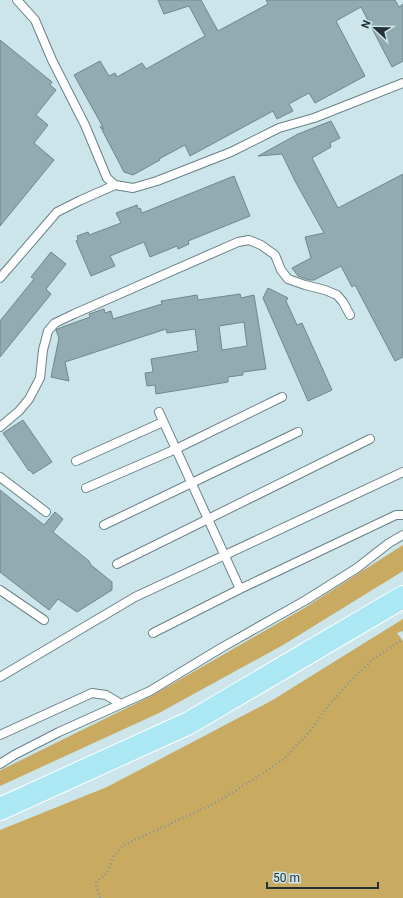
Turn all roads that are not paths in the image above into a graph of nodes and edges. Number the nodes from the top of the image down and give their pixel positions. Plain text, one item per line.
1 (17, 0) edge
2 (403, 83) edge
3 (115, 185) junction
4 (0, 278) edge
5 (350, 315) dead end
6 (282, 397) dead end
7 (159, 412) dead end
8 (163, 422) junction
9 (0, 428) edge
10 (298, 432) dead end
11 (370, 438) dead end
12 (176, 450) junction
13 (76, 461) dead end
14 (403, 472) edge
15 (0, 477) edge
16 (192, 484) junction
17 (86, 488) dead end
18 (46, 512) dead end
19 (403, 515) edge
20 (208, 519) junction
21 (104, 525) dead end
22 (403, 535) edge
23 (225, 556) junction
24 (117, 564) dead end
25 (240, 589) junction
26 (0, 590) edge
27 (403, 597) edge
28 (44, 620) dead end
29 (153, 633) dead end
30 (0, 677) edge
31 (121, 704) junction
32 (0, 734) edge
33 (0, 764) edge
34 (0, 809) edge

1 - 3 lane
2 - 3 lane
3 - 4 lane
5 - 9 lane
6 - 12 lane
7 - 8 lane
8 - 12 lane
8 - 13 lane
10 - 16 lane
11 - 20 lane
12 - 16 lane
12 - 17 lane
14 - 23 lane
15 - 18 lane
16 - 20 lane
16 - 21 lane
19 - 25 lane
20 - 23 lane
20 - 24 lane
22 - 31 lane
23 - 25 lane
23 - 30 lane
25 - 29 lane
26 - 28 lane
27 - 34 main road
31 - 32 lane
31 - 33 lane

